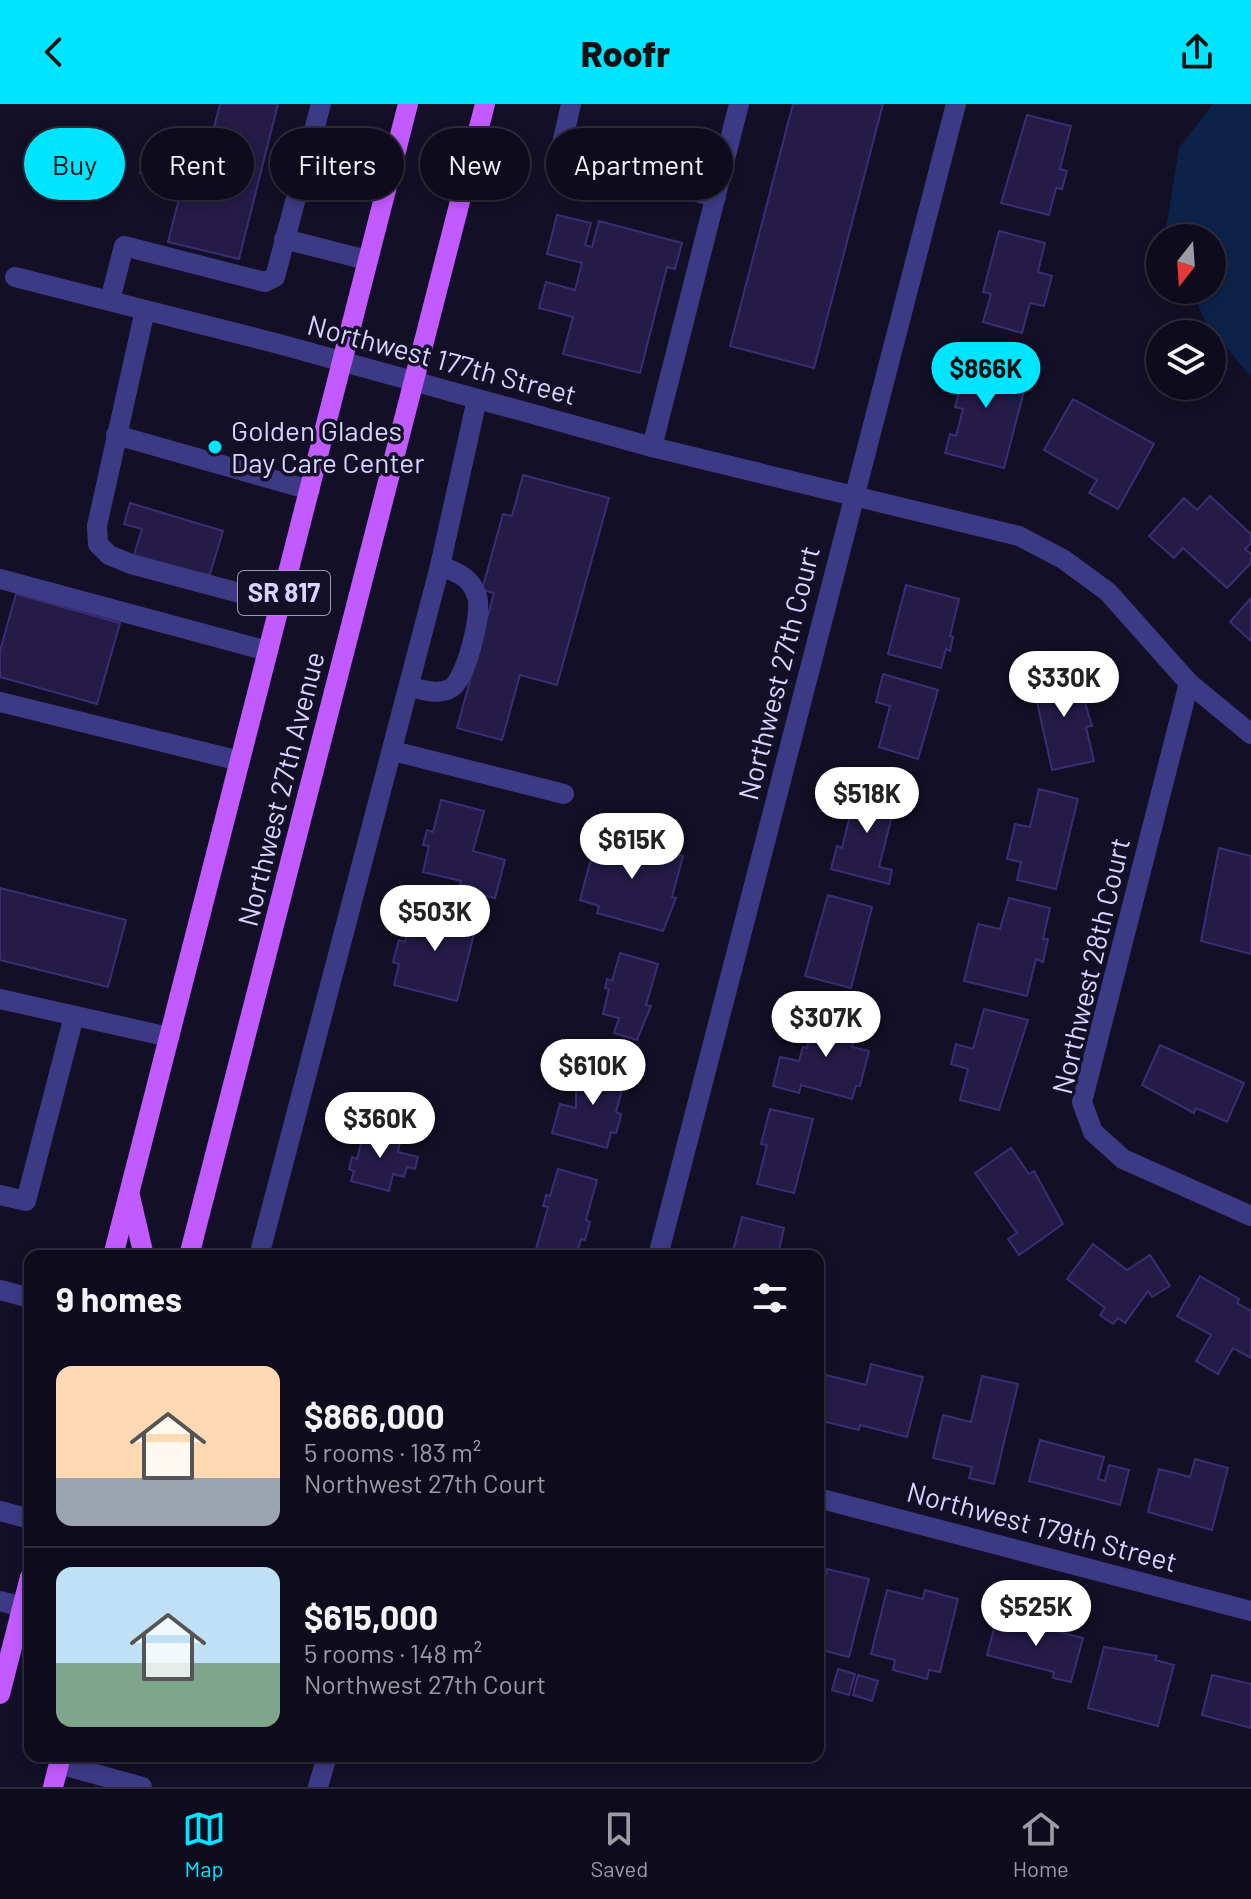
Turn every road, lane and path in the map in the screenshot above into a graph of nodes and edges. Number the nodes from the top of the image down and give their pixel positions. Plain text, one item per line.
1 (321, 104) edge
2 (408, 104) edge
3 (485, 104) edge
4 (571, 104) edge
5 (739, 104) edge
6 (956, 104) edge
7 (315, 128) edge
8 (402, 128) edge
9 (566, 128) edge
10 (733, 128) edge
11 (295, 200) edge
12 (383, 200) edge
13 (715, 200) edge
14 (284, 239) junction
15 (367, 260) junction
16 (15, 277) dead end
17 (110, 300) junction
18 (145, 310) junction
19 (343, 361) junction
20 (414, 381) junction
21 (477, 399) junction
22 (116, 435) junction
23 (652, 447) junction
24 (310, 490) junction
25 (855, 494) junction
26 (440, 566) junction
27 (0, 579) edge
28 (281, 604) junction
29 (268, 651) junction
30 (1189, 683) junction
31 (409, 687) junction
32 (0, 702) edge
33 (1251, 734) edge
34 (393, 751) junction
35 (240, 761) junction
36 (564, 794) dead end
37 (0, 999) edge
38 (74, 1016) junction
39 (169, 1037) junction
40 (130, 1192) junction
41 (0, 1195) edge
42 (1251, 1216) edge
43 (115, 1250) edge
44 (143, 1250) edge
45 (191, 1250) edge
46 (261, 1250) edge
47 (660, 1250) edge
48 (0, 1290) edge
49 (24, 1296) edge
50 (824, 1500) edge
51 (0, 1511) edge
52 (24, 1517) edge
53 (24, 1600) edge
54 (0, 1601) edge
55 (22, 1607) junction
56 (1251, 1611) edge
57 (0, 1694) edge
58 (59, 1762) edge
59 (66, 1762) edge
60 (325, 1762) edge
61 (53, 1787) edge
62 (142, 1787) edge
63 (318, 1787) edge

1 - 7 street
2 - 8 main road, Northwest 27th Avenue / SR 817
3 - 20 main road, Northwest 27th Avenue / SR 817
4 - 9 street
5 - 10 street
6 - 25 street, Northwest 27th Court
11 - 14 street
12 - 15 main road, Northwest 27th Avenue / SR 817
13 - 23 street
14 - 15 street
14 - 17 street
15 - 19 main road, Northwest 27th Avenue / SR 817
16 - 17 street, Northwest 177th Street
17 - 18 street, Northwest 177th Street
18 - 19 street, Northwest 177th Street
18 - 22 street
19 - 20 street, Northwest 177th Street
19 - 24 main road, Northwest 27th Avenue / SR 817
20 - 21 street, Northwest 177th Street
20 - 45 main road, Northwest 27th Avenue / SR 817
21 - 23 street, Northwest 177th Street
21 - 26 street
22 - 24 street
22 - 28 street
23 - 25 street, Northwest 177th Street
24 - 28 main road, Northwest 27th Avenue / SR 817
25 - 30 street, Northwest 177th Street
25 - 47 street, Northwest 27th Court
26 - 31 street
26 - 31 street
27 - 29 street
28 - 29 main road, Northwest 27th Avenue / SR 817
29 - 35 main road, Northwest 27th Avenue / SR 817
30 - 33 street, Northwest 177th Street
30 - 42 street, Northwest 28th Court
31 - 34 street
32 - 35 street
34 - 36 street
34 - 46 street
35 - 39 main road, Northwest 27th Avenue / SR 817
37 - 38 street
38 - 39 street
38 - 41 street
39 - 40 main road, Northwest 27th Avenue / SR 817
40 - 43 main road, Northwest 27th Avenue / SR 817
40 - 44 main road
48 - 49 street
50 - 56 street, Northwest 179th Street
51 - 52 street
53 - 55 main road
54 - 55 street
55 - 57 main road
58 - 61 main road
59 - 62 street
60 - 63 street

